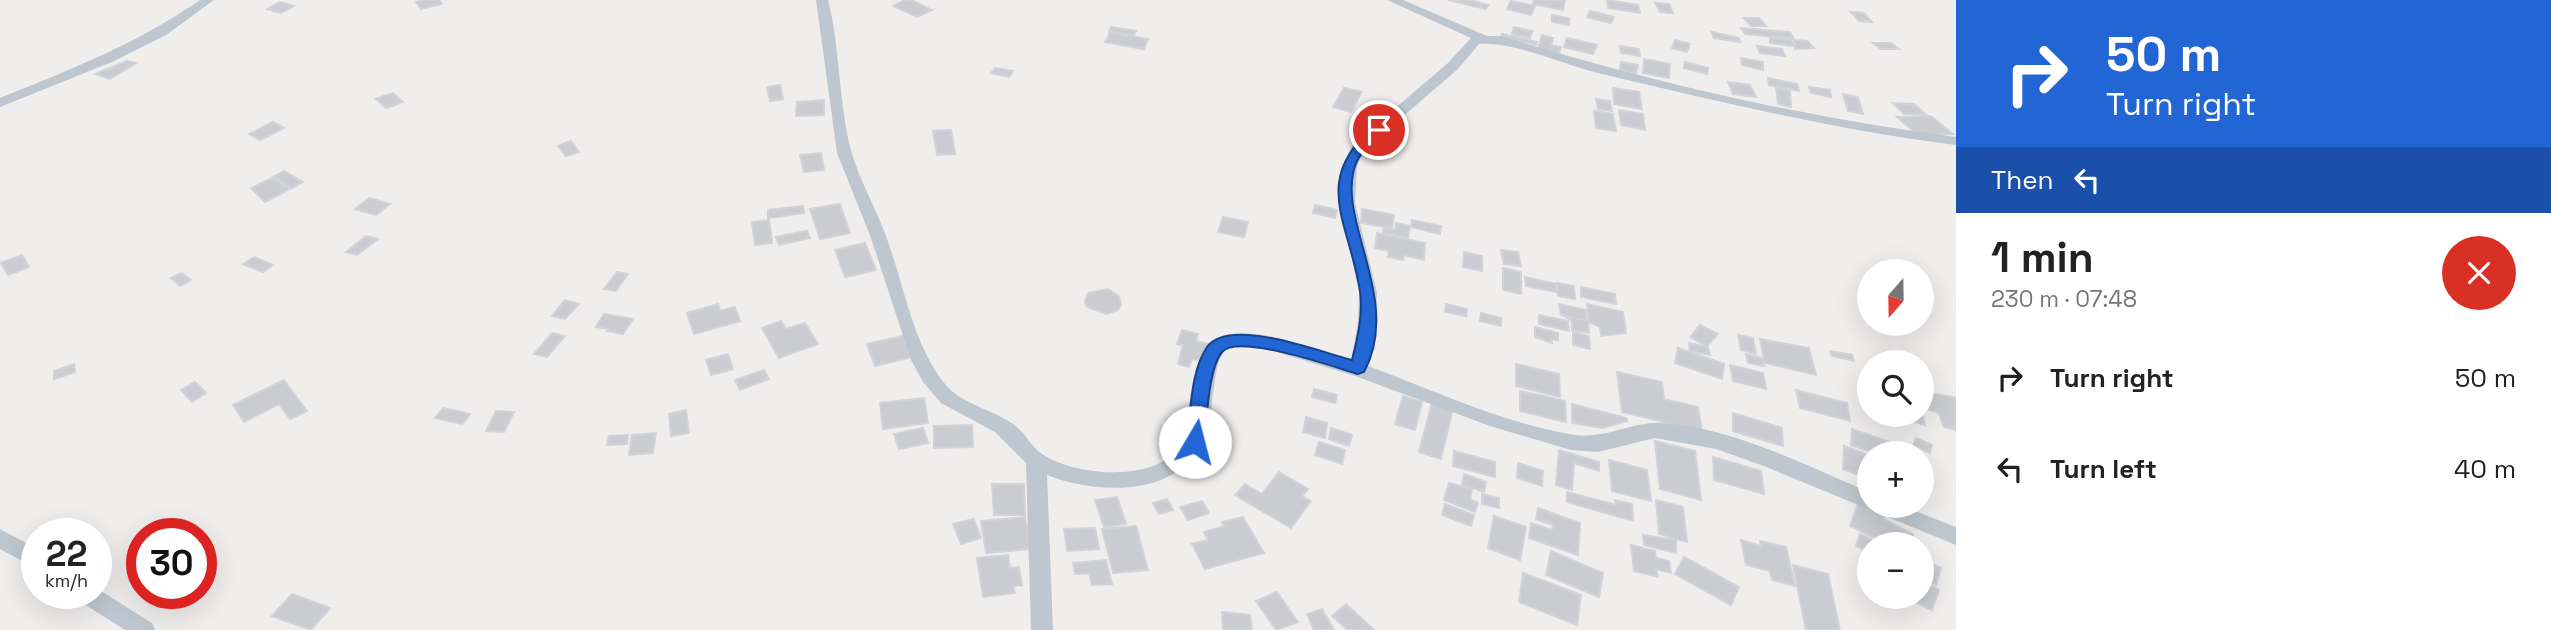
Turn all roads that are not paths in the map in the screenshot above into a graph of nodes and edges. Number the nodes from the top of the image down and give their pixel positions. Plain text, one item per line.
1 (208, 0) edge
2 (822, 0) edge
3 (1394, 0) edge
4 (1482, 38) junction
5 (0, 103) edge
6 (1956, 141) edge
7 (1358, 368) junction
8 (1036, 460) junction
9 (1857, 496) edge
10 (1910, 518) edge
11 (1956, 536) edge
12 (0, 538) edge
13 (21, 550) edge
14 (111, 609) edge
15 (144, 630) edge
16 (1042, 630) edge

1 - 5 street
2 - 8 street
3 - 4 street
4 - 6 street
4 - 7 street
7 - 8 street
7 - 9 street
8 - 16 street
10 - 11 street
12 - 13 street
14 - 15 street

